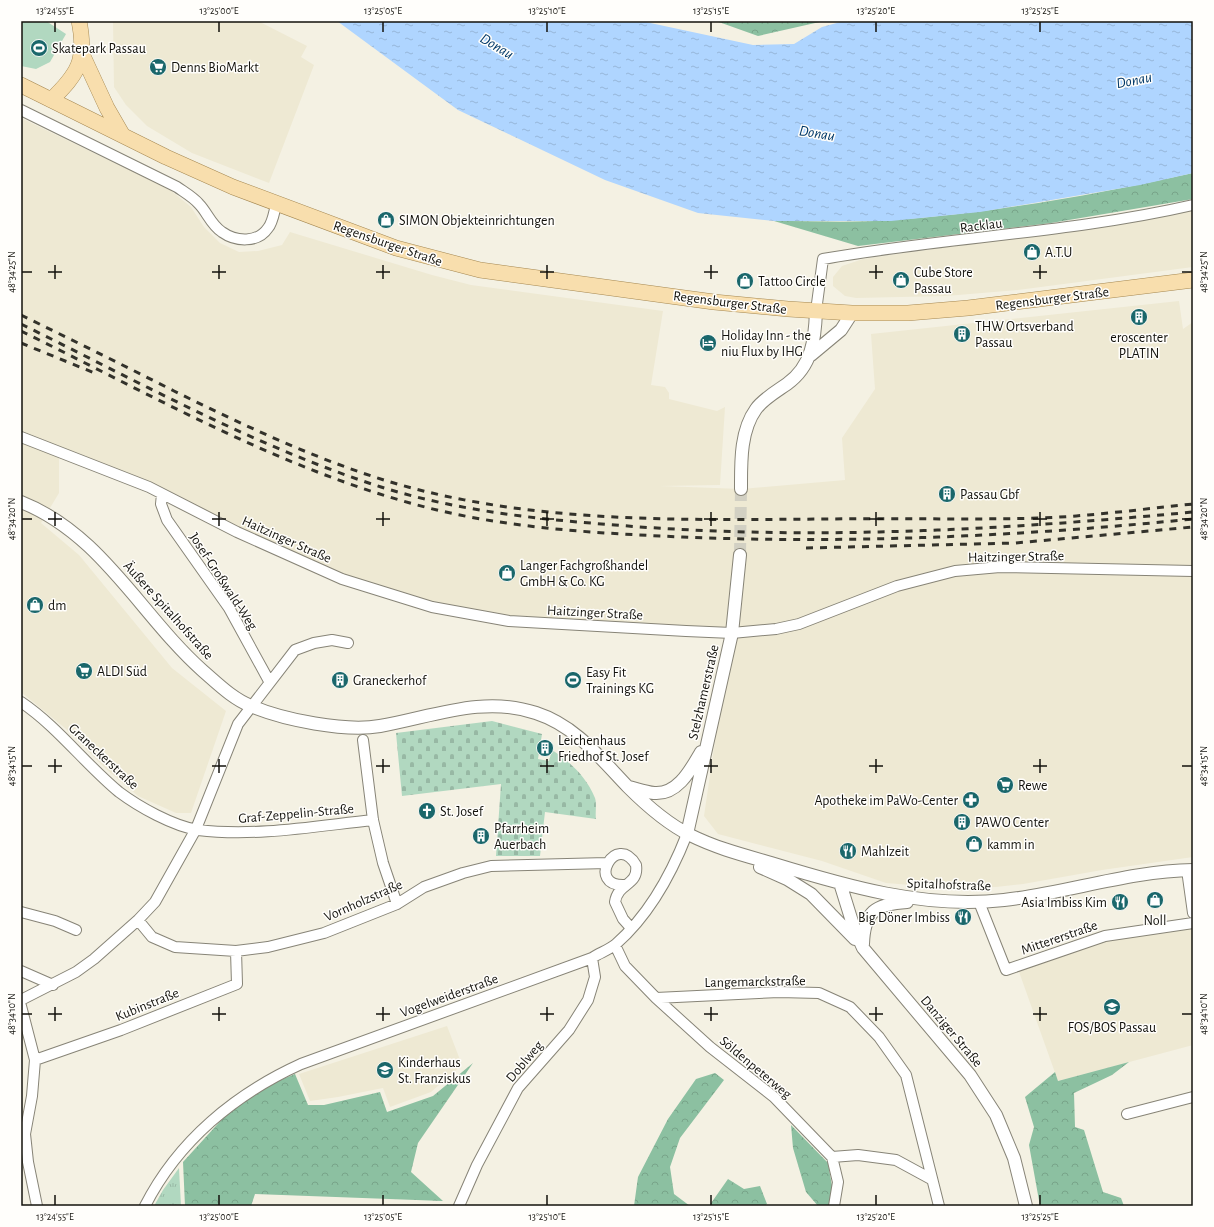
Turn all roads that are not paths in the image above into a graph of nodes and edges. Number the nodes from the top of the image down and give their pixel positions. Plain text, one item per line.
1 (79, 21) edge
2 (82, 54) junction
3 (23, 87) edge
4 (51, 100) junction
5 (21, 110) edge
6 (122, 134) junction
7 (276, 205) junction
8 (1193, 205) edge
9 (1193, 280) edge
10 (816, 311) junction
11 (852, 313) junction
12 (811, 355) junction
13 (21, 437) edge
14 (742, 489) tunnel mouth
15 (162, 494) junction
16 (21, 502) edge
17 (740, 555) tunnel mouth
18 (1193, 571) edge
19 (732, 633) junction
20 (348, 643) dead end
21 (270, 682) junction
22 (21, 702) edge
23 (251, 706) junction
24 (363, 740) dead end
25 (706, 745) junction
26 (628, 787) junction
27 (373, 820) junction
28 (196, 829) junction
29 (687, 834) junction
30 (720, 849) junction
31 (606, 863) junction
32 (1190, 870) edge
33 (840, 883) junction
34 (625, 885) junction
35 (936, 901) junction
36 (979, 902) junction
37 (397, 904) junction
38 (21, 912) edge
39 (1193, 913) edge
40 (138, 920) junction
41 (1193, 923) edge
42 (631, 928) junction
43 (76, 930) dead end
44 (615, 945) junction
45 (863, 947) junction
46 (236, 951) junction
47 (592, 958) junction
48 (21, 971) edge
49 (53, 984) junction
50 (656, 998) junction
51 (21, 1000) edge
52 (21, 1006) edge
53 (35, 1060) junction
54 (1193, 1097) edge
55 (1127, 1114) dead end
56 (832, 1157) junction
57 (931, 1179) junction
58 (37, 1206) edge
59 (145, 1206) edge
60 (459, 1206) edge
61 (834, 1206) edge
62 (939, 1206) edge
63 (1026, 1206) edge

1 - 2 main road
2 - 4 main road
2 - 6 main road
3 - 4 main road, Regensburger Straße
4 - 6 main road, Regensburger Straße
5 - 7 street
6 - 7 main road, Regensburger Straße
7 - 10 main road, Regensburger Straße
8 - 10 street, Racklau
9 - 11 main road, Regensburger Straße
10 - 11 main road, Regensburger Straße
10 - 12 street
11 - 12 street
12 - 14 street
13 - 15 street, Haitzinger Straße
15 - 19 street, Haitzinger Straße
15 - 21 street, Josef-Großwald-Weg
16 - 23 street, Äußere Spitalhofstraße
17 - 19 street, Stelzhamerstraße
18 - 19 street, Haitzinger Straße
19 - 25 street, Stelzhamerstraße
20 - 21 street
21 - 23 street
22 - 28 street, Graneckerstraße
23 - 26 street, Äußere Spitalhofstraße
23 - 28 street
24 - 27 street
25 - 26 street
25 - 29 street, Stelzhamerstraße
26 - 29 street, Äußere Spitalhofstraße
27 - 28 street, Graf-Zeppelin-Straße
27 - 37 street
28 - 40 street
29 - 30 street, Spitalhofstraße
29 - 42 street, Vogelweiderstraße
30 - 33 street, Spitalhofstraße
30 - 45 street
31 - 34 street
31 - 34 street, Vornholzstraße
31 - 37 street, Vornholzstraße
32 - 36 street, Spitalhofstraße
32 - 39 street
33 - 35 street, Spitalhofstraße
33 - 45 street, Danziger Straße
34 - 42 street, Vornholzstraße
35 - 36 street, Spitalhofstraße
35 - 45 street
36 - 41 street, Mittererstraße
37 - 46 street, Vornholzstraße
38 - 43 street
40 - 46 street, Vornholzstraße
40 - 49 street
42 - 44 street, Vogelweiderstraße
44 - 47 street, Vogelweiderstraße
44 - 50 street, Söldenpeterweg
45 - 63 street, Danziger Straße
46 - 53 street, Kubinstraße
47 - 59 street, Vogelweiderstraße
47 - 60 street, Doblweg
48 - 49 street
49 - 51 street
50 - 56 street, Söldenpeterweg
50 - 57 street, Langemarckstraße
52 - 53 street
53 - 58 street
54 - 55 street
56 - 57 street
56 - 61 street
57 - 62 street, Langemarckstraße

